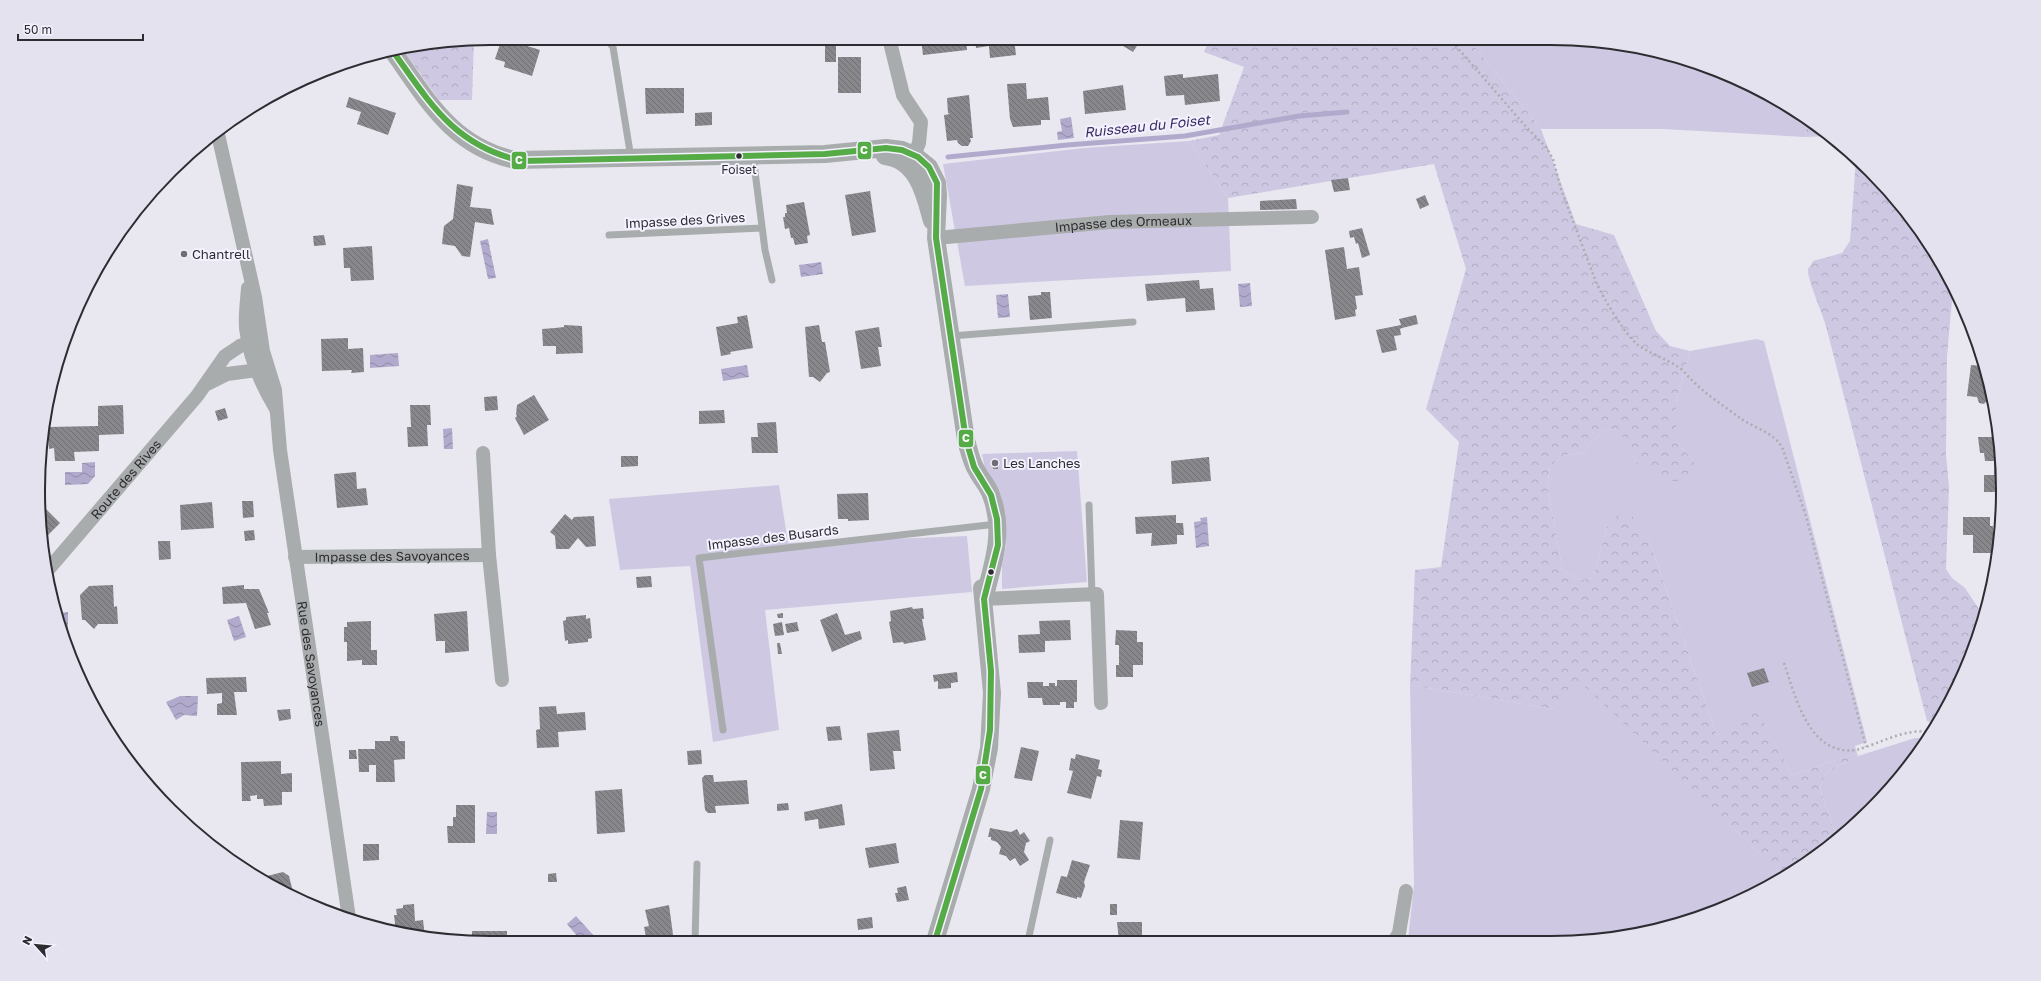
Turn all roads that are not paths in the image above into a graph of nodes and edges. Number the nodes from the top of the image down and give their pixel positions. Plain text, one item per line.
1 (611, 45) edge
2 (892, 45) edge
3 (396, 56) edge
4 (219, 137) edge
5 (753, 156) junction
6 (631, 159) junction
7 (910, 159) junction
8 (1312, 217) dead end
9 (762, 228) junction
10 (609, 236) dead end
11 (936, 238) junction
12 (772, 280) dead end
13 (1133, 322) dead end
14 (950, 336) junction
15 (255, 341) junction
16 (262, 370) junction
17 (204, 387) junction
18 (483, 453) dead end
19 (1089, 505) dead end
20 (992, 524) junction
21 (489, 555) junction
22 (295, 557) junction
23 (52, 565) edge
24 (1092, 594) junction
25 (984, 599) junction
26 (502, 680) dead end
27 (1101, 703) dead end
28 (723, 730) dead end
29 (1050, 840) dead end
30 (697, 864) dead end
31 (1406, 891) dead end
32 (348, 912) edge
33 (695, 936) edge
34 (936, 936) edge
35 (1029, 936) edge
36 (1397, 936) edge

1 - 6 lane
2 - 7 street
3 - 6 street
4 - 15 street, Rue des Savoyances
5 - 6 street
5 - 7 street
5 - 9 lane
7 - 11 street
8 - 11 street, Impasse des Ormeaux
9 - 10 lane, Impasse des Grives
9 - 12 lane
11 - 14 street
13 - 14 lane
14 - 20 street
15 - 16 street, Rue des Savoyances
15 - 17 street, Route des Rives
16 - 17 street, Route des Rives
16 - 22 street, Rue des Savoyances
17 - 23 street, Route des Rives
18 - 21 street, Impasse des Savoyances
19 - 24 lane
20 - 25 street
20 - 28 lane, Impasse des Busards
21 - 22 street, Impasse des Savoyances
21 - 26 street, Impasse des Savoyances
22 - 32 street, Rue des Savoyances
24 - 25 street
24 - 27 street
25 - 34 street
29 - 35 lane
30 - 33 lane
31 - 36 street

